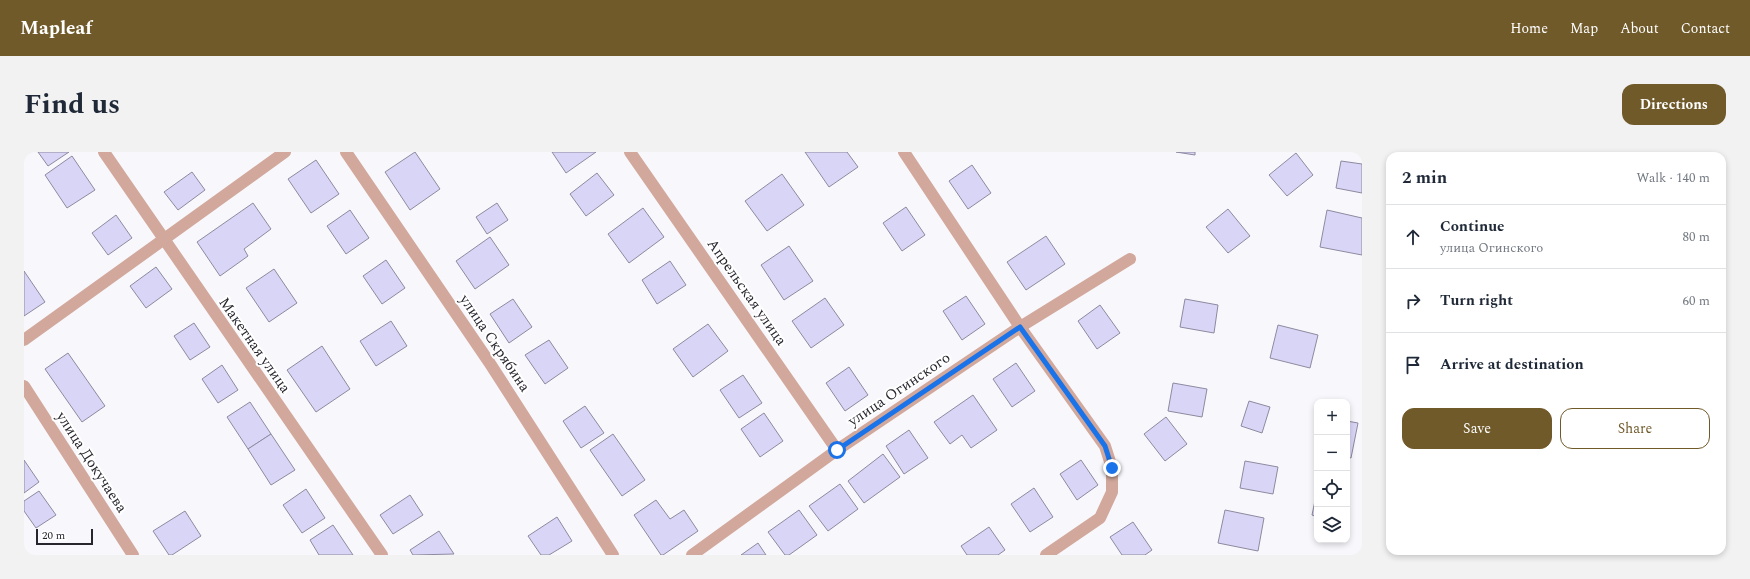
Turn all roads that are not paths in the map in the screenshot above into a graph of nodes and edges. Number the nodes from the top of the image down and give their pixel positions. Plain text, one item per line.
1 (104, 152) edge
2 (285, 152) edge
3 (346, 152) edge
4 (630, 152) edge
5 (904, 152) edge
6 (162, 239) junction
7 (1130, 259) dead end
8 (1020, 327) junction
9 (24, 340) edge
10 (24, 386) edge
11 (837, 450) junction
12 (133, 555) edge
13 (382, 555) edge
14 (613, 555) edge
15 (692, 555) edge
16 (1046, 555) edge

1 - 6 street, Макетная улица
2 - 6 street
3 - 14 street, улица Скрябина
4 - 11 street, Апрельская улица
5 - 8 street
6 - 9 street
6 - 13 street, Макетная улица
7 - 8 street, улица Огинского
8 - 11 street, улица Огинского
8 - 16 street
10 - 12 street, улица Докучаева
11 - 15 street, улица Огинского

